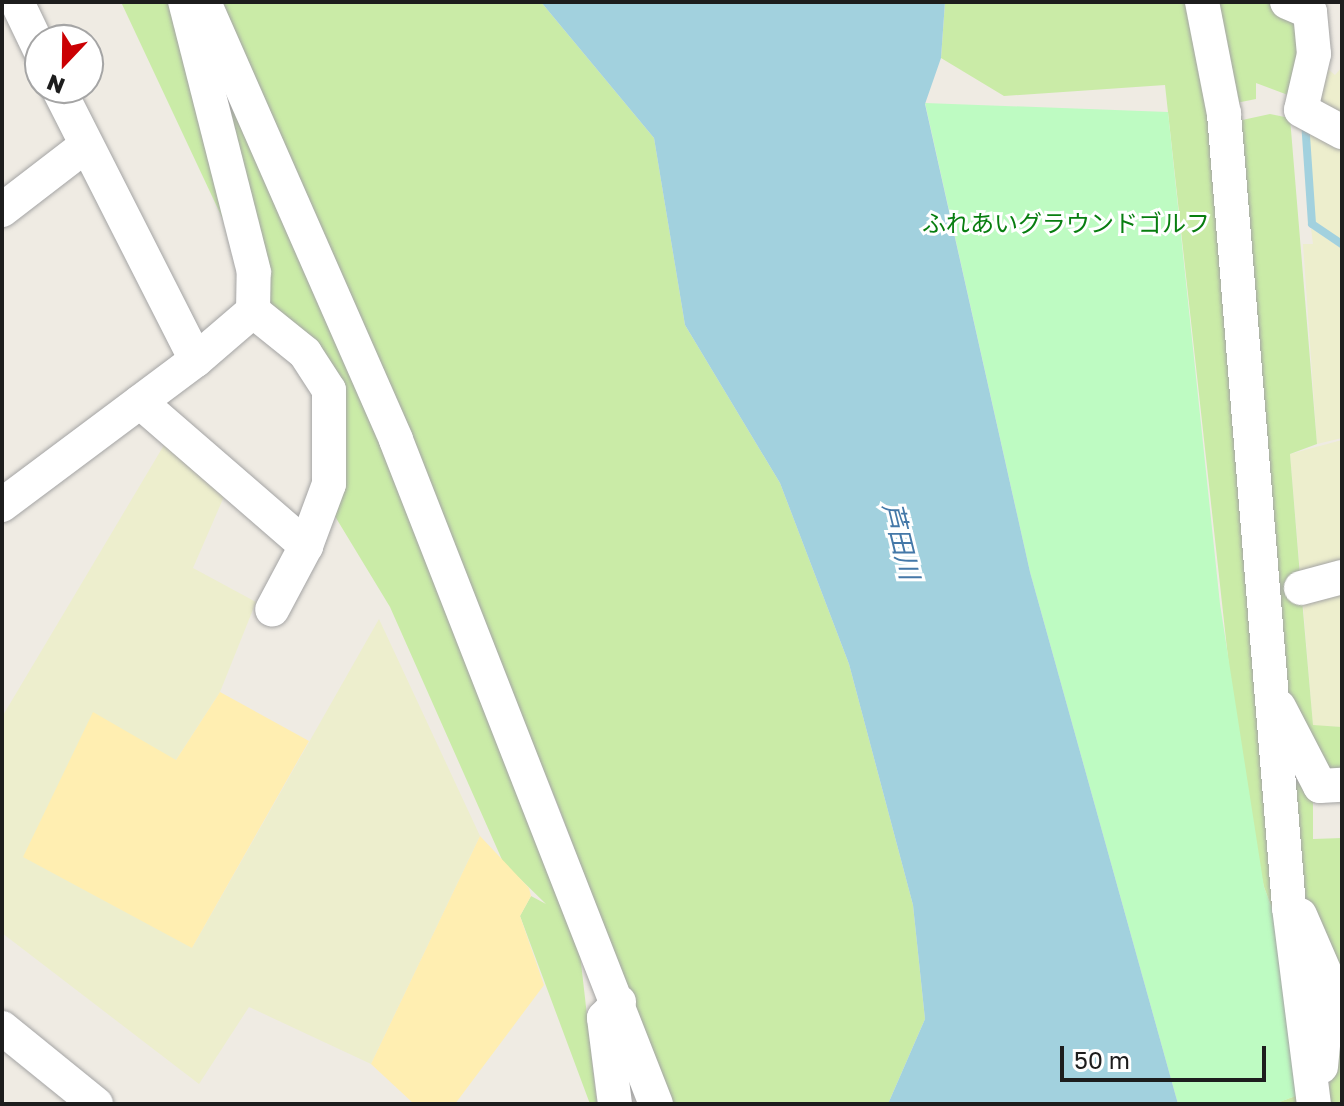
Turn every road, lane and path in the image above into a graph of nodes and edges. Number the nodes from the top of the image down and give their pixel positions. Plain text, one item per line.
1 (17, 2) edge
2 (185, 2) edge
3 (204, 2) edge
4 (1202, 2) edge
5 (1313, 9) edge
6 (28, 24) edge
7 (65, 104) edge
8 (1342, 132) edge
9 (85, 146) junction
10 (2, 210) edge
11 (253, 311) junction
12 (196, 360) junction
13 (140, 402) junction
14 (2, 505) edge
15 (306, 546) junction
16 (1342, 577) edge
17 (1301, 588) dead end
18 (272, 610) dead end
19 (1272, 692) junction
20 (1342, 785) edge
21 (1289, 907) junction
22 (1336, 977) edge
23 (619, 1002) junction
24 (2, 1028) edge
25 (1313, 1097) edge
26 (652, 1098) edge
27 (96, 1104) edge
28 (615, 1104) edge

1 - 6 street
2 - 11 street
3 - 23 street
4 - 19 street
5 - 8 street
7 - 9 street
9 - 10 street
9 - 12 street
11 - 12 street
11 - 15 street
12 - 13 street
13 - 14 street
13 - 15 street
15 - 18 street
16 - 17 street
19 - 20 street
19 - 21 street
21 - 22 street
21 - 25 street
22 - 25 street
23 - 26 street
23 - 28 street
24 - 27 street

